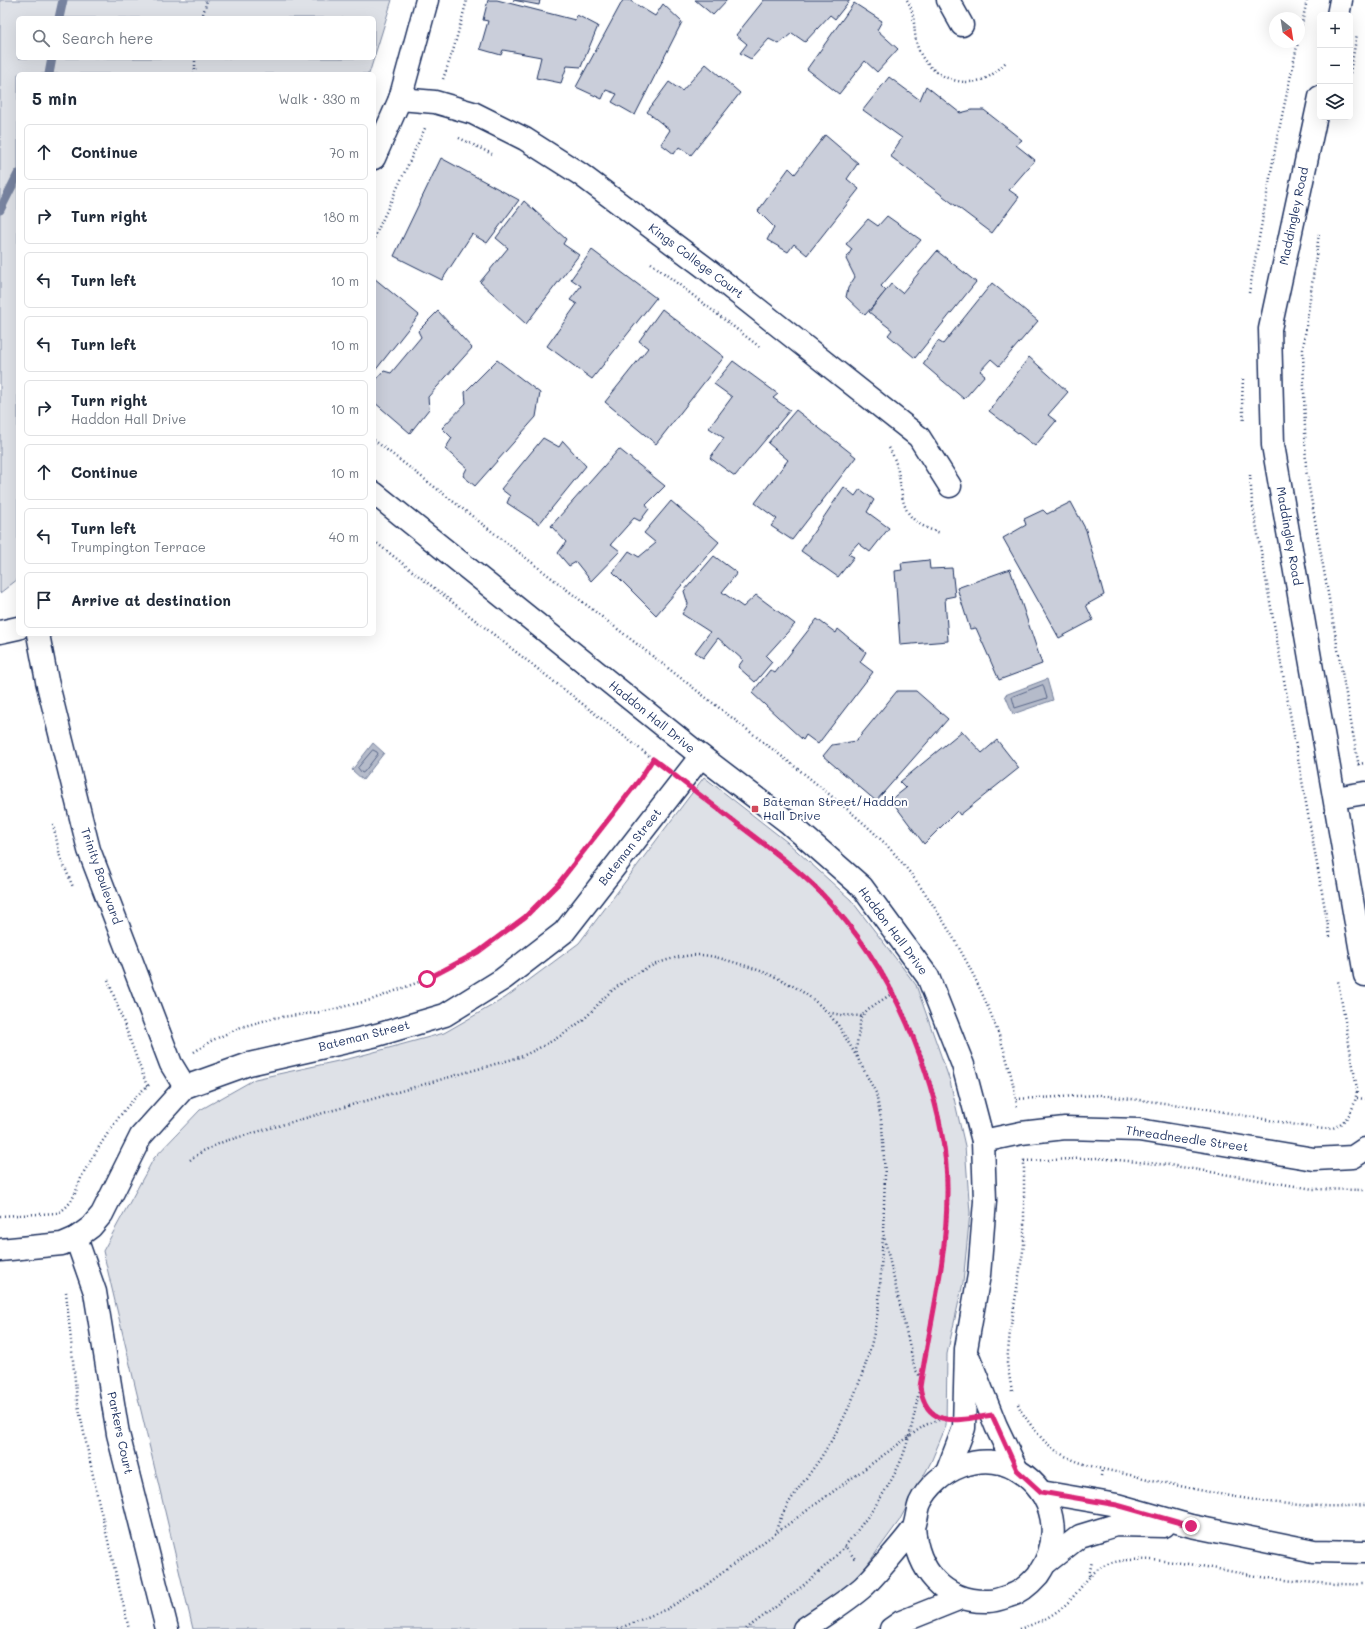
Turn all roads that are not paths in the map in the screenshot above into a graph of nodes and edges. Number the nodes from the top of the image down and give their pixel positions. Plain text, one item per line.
1 (427, 0) edge
2 (948, 0) edge
3 (1341, 0) edge
4 (1339, 12) edge
5 (962, 25) dead end
6 (400, 99) junction
7 (1317, 111) edge
8 (376, 153) edge
9 (950, 486) dead end
10 (376, 495) edge
11 (16, 628) edge
12 (0, 632) edge
13 (38, 636) edge
14 (701, 756) junction
15 (1364, 793) edge
16 (1335, 798) junction
17 (1365, 975) edge
18 (185, 1087) junction
19 (983, 1141) junction
20 (1365, 1149) edge
21 (76, 1238) junction
22 (0, 1250) edge
23 (966, 1349) junction
24 (1017, 1470) junction
25 (947, 1472) junction
26 (1041, 1492) junction
27 (1191, 1526) junction
28 (914, 1527) junction
29 (1365, 1552) edge
30 (1047, 1562) junction
31 (961, 1598) junction
32 (167, 1629) edge
33 (804, 1629) edge
34 (891, 1629) edge

1 - 6 street
2 - 5 street
3 - 4 street
6 - 8 street
6 - 9 street, Kings College Court
7 - 16 street, Maddingley Road
10 - 14 street, Haddon Hall Drive
11 - 12 street
13 - 18 street, Trinity Boulevard
14 - 18 street, Bateman Street
14 - 19 street, Haddon Hall Drive
15 - 16 street
16 - 17 street, Maddingley Road
18 - 21 street, Bateman Street
19 - 20 street, Threadneedle Street
19 - 23 street, Haddon Hall Drive
21 - 22 street, Bateman Street
21 - 32 street, Parkers Court
23 - 24 street
23 - 25 street, Haddon Hall Drive
24 - 25 street
24 - 26 street
25 - 28 street
26 - 27 street
26 - 30 street
27 - 29 street
27 - 30 street
28 - 31 street
28 - 33 street
30 - 31 street
31 - 34 street

